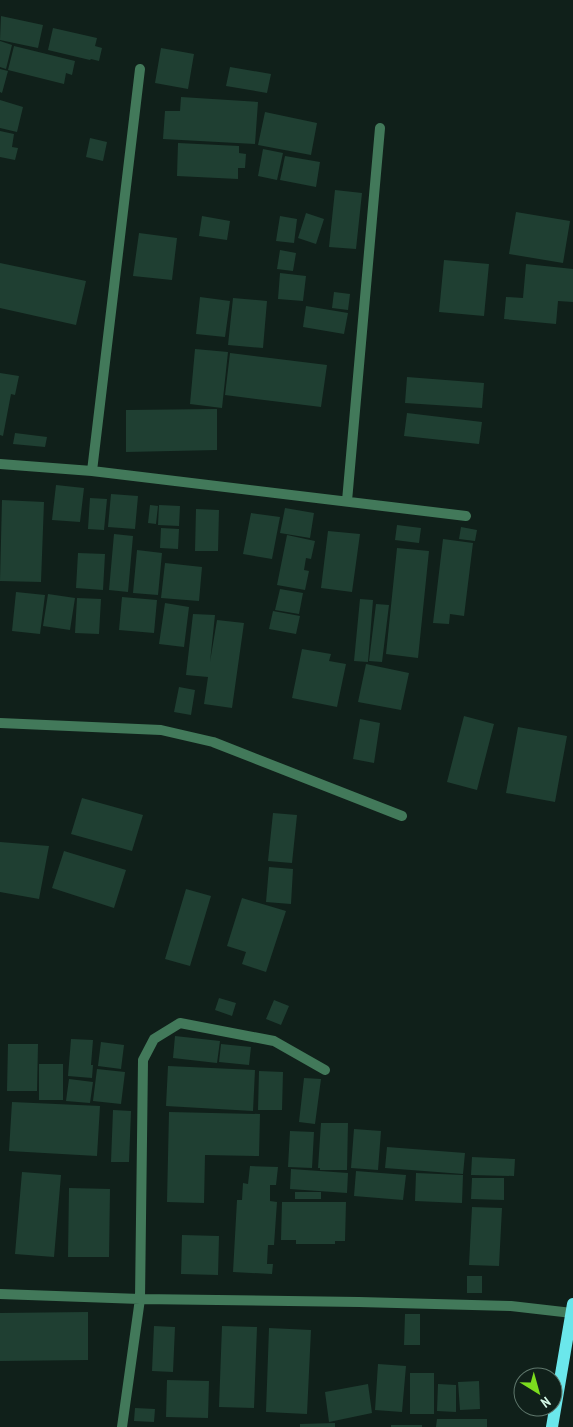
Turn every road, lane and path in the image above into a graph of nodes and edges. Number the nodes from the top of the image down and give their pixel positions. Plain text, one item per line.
1 (140, 69) dead end
2 (380, 128) dead end
3 (0, 464) edge
4 (92, 471) junction
5 (347, 501) junction
6 (466, 516) dead end
7 (0, 723) edge
8 (402, 816) dead end
9 (325, 1070) dead end
10 (0, 1294) edge
11 (140, 1299) junction
12 (572, 1309) edge
13 (122, 1427) edge
14 (552, 1427) edge

1 - 4 street
2 - 5 street
3 - 4 street
4 - 5 street
5 - 6 street
7 - 8 street
9 - 11 street
10 - 11 street
11 - 12 street
11 - 13 street
12 - 14 main road

